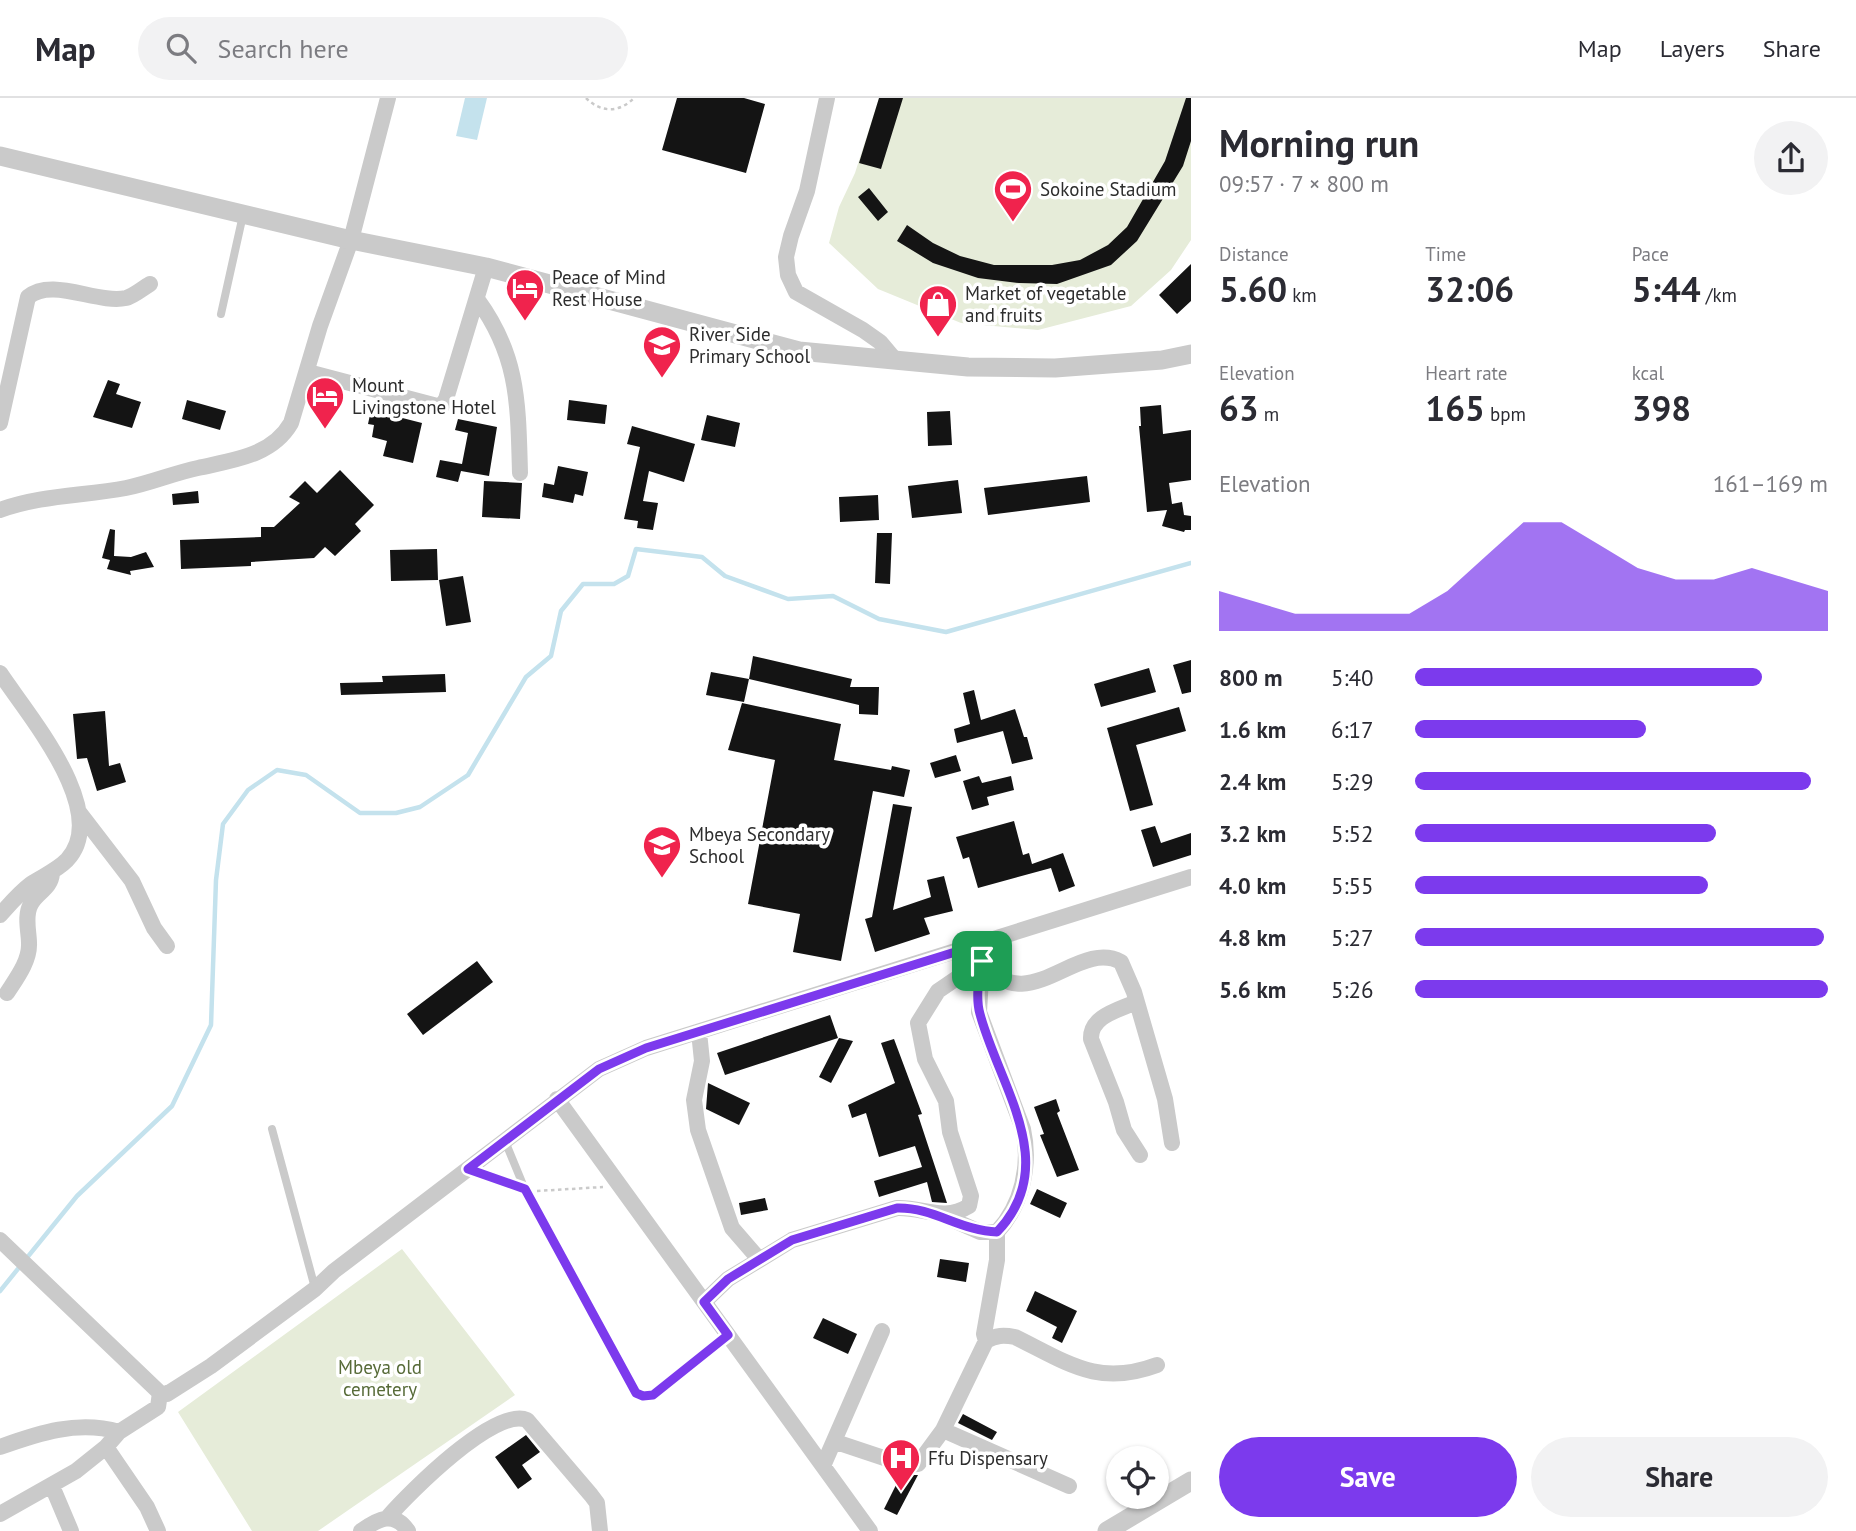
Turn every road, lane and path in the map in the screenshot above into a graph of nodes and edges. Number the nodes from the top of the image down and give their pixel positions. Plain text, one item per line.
1 (388, 98) edge
2 (586, 98) edge
3 (634, 98) edge
4 (827, 98) edge
5 (0, 156) edge
6 (243, 214) junction
7 (351, 240) junction
8 (486, 267) junction
9 (150, 284) dead end
10 (477, 299) junction
11 (221, 314) dead end
12 (1191, 354) edge
13 (896, 361) junction
14 (308, 372) junction
15 (0, 423) edge
16 (520, 473) dead end
17 (0, 510) edge
18 (0, 673) edge
19 (79, 812) junction
20 (52, 873) junction
21 (1191, 877) edge
22 (0, 915) edge
23 (981, 944) junction
24 (167, 946) dead end
25 (982, 961) junction
26 (7, 993) dead end
27 (1136, 1002) junction
28 (699, 1031) junction
29 (558, 1099) junction
30 (272, 1129) dead end
31 (505, 1141) junction
32 (1172, 1143) dead end
33 (1140, 1155) dead end
34 (468, 1169) junction
35 (618, 1184) junction
36 (526, 1190) junction
37 (944, 1216) junction
38 (997, 1232) junction
39 (4, 1243) edge
40 (758, 1258) junction
41 (315, 1289) junction
42 (704, 1302) junction
43 (882, 1331) dead end
44 (728, 1335) junction
45 (986, 1341) junction
46 (1157, 1365) dead end
47 (160, 1393) junction
48 (943, 1430) junction
49 (119, 1432) junction
50 (836, 1441) junction
51 (0, 1447) edge
52 (106, 1447) junction
53 (823, 1466) junction
54 (1190, 1483) edge
55 (52, 1486) junction
56 (1069, 1486) dead end
57 (0, 1514) edge
58 (388, 1517) junction
59 (71, 1531) edge
60 (158, 1531) edge
61 (361, 1531) edge
62 (408, 1531) edge
63 (600, 1531) edge
64 (870, 1531) edge
65 (1107, 1531) edge

1 - 7 street
2 - 3 path
4 - 13 street
5 - 6 street
6 - 7 street
6 - 11 lane
7 - 8 street
7 - 14 street
8 - 10 street
8 - 13 street
9 - 15 street
10 - 14 street
10 - 16 street
12 - 13 street
14 - 17 street
18 - 19 street
19 - 20 street
19 - 24 street
20 - 22 street
20 - 26 street
21 - 23 street
23 - 25 street
23 - 28 street
25 - 27 street
25 - 37 street
25 - 38 street
27 - 32 street
27 - 33 street
28 - 29 street
28 - 40 street
29 - 31 street
29 - 35 street
30 - 41 lane
31 - 34 street
31 - 36 lane
34 - 36 path
34 - 41 street
35 - 36 path
35 - 42 street
36 - 44 lane
37 - 38 street
37 - 40 street
38 - 45 street
39 - 47 street
40 - 42 street
41 - 47 street
42 - 44 street
43 - 50 street
44 - 53 street
45 - 46 street
45 - 48 street
47 - 49 street
48 - 50 street
48 - 56 street
49 - 51 street
49 - 52 street
50 - 53 street
52 - 55 street
52 - 60 street
53 - 64 street
54 - 65 street
55 - 57 street
55 - 59 street
58 - 61 street
58 - 62 street
58 - 63 street

